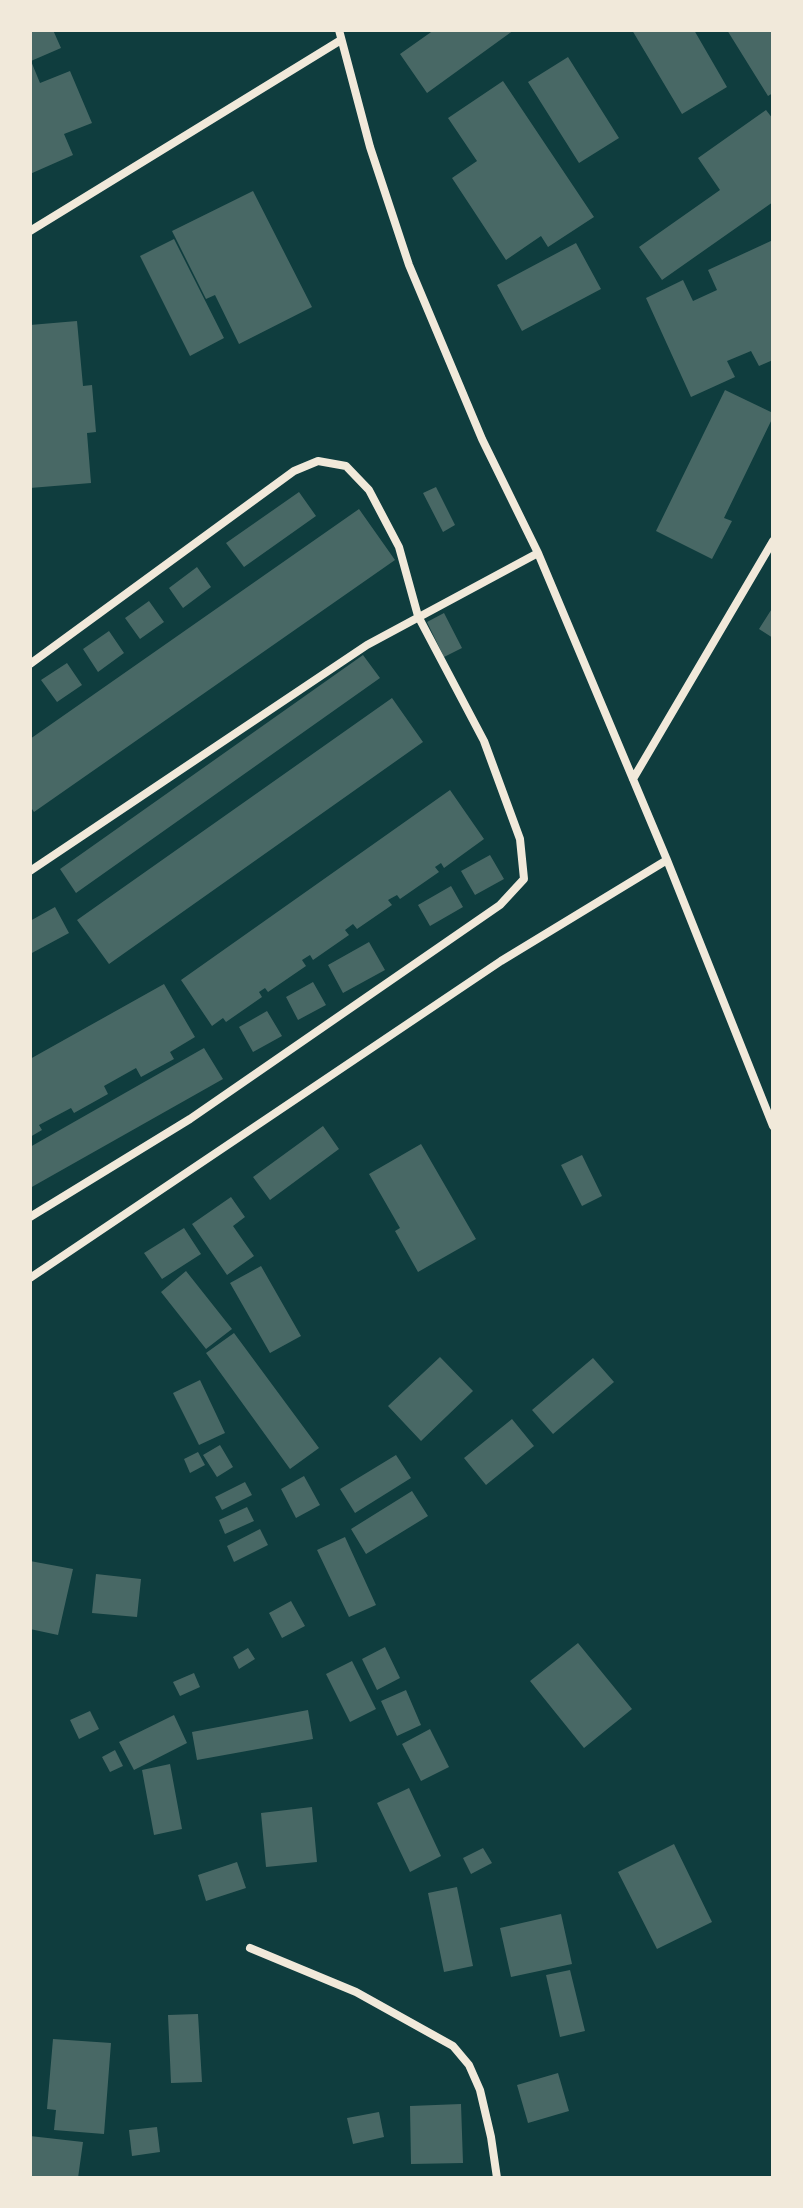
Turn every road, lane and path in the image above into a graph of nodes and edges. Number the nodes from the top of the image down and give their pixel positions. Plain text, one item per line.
1 (340, 35) edge
2 (30, 231) edge
3 (773, 541) edge
4 (538, 553) junction
5 (418, 616) junction
6 (30, 664) edge
7 (633, 779) junction
8 (667, 860) junction
9 (30, 871) edge
10 (773, 1126) edge
11 (30, 1217) edge
12 (30, 1278) edge
13 (250, 1948) dead end
14 (497, 2178) edge

1 - 2 street
1 - 4 street
3 - 7 street
4 - 5 street
4 - 7 street
5 - 6 street
5 - 9 street
5 - 11 street
7 - 8 street
8 - 10 street
8 - 12 street
13 - 14 street

